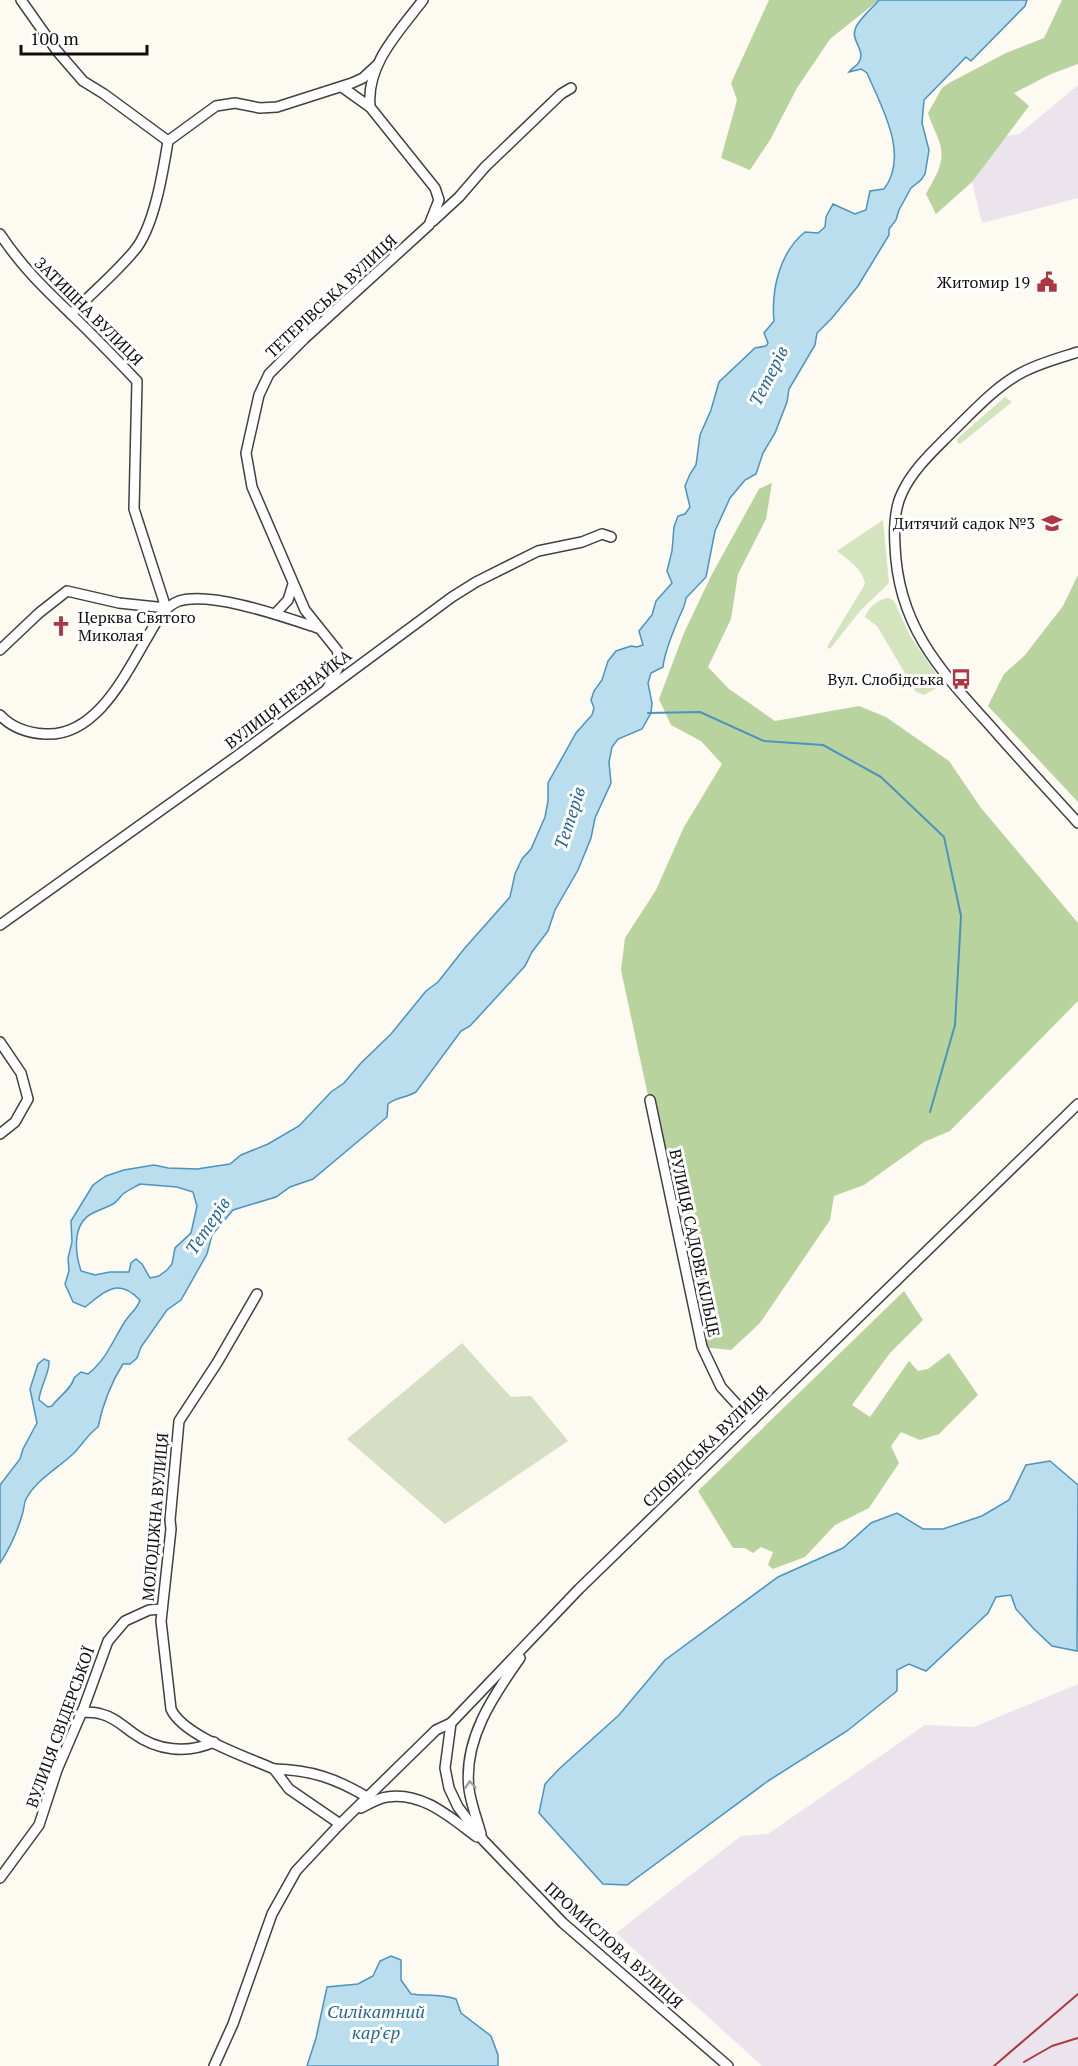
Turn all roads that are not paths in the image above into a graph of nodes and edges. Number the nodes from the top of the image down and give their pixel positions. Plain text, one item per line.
1 (21, 0) edge
2 (423, 0) edge
3 (377, 65) junction
4 (342, 87) junction
5 (571, 87) dead end
6 (370, 107) junction
7 (168, 141) junction
8 (435, 188) junction
9 (450, 205) junction
10 (429, 225) junction
11 (0, 234) edge
12 (71, 314) junction
13 (1078, 352) edge
14 (611, 537) dead end
15 (293, 581) junction
16 (166, 608) junction
17 (275, 614) junction
18 (318, 628) junction
19 (0, 650) edge
20 (328, 687) junction
21 (0, 715) edge
22 (1078, 824) edge
23 (0, 925) edge
24 (0, 1042) edge
25 (650, 1100) dead end
26 (1078, 1104) edge
27 (0, 1134) edge
28 (257, 1294) dead end
29 (752, 1421) junction
30 (162, 1609) junction
31 (543, 1627) junction
32 (82, 1712) junction
33 (451, 1723) junction
34 (214, 1742) junction
35 (274, 1769) junction
36 (367, 1797) junction
37 (352, 1813) junction
38 (340, 1824) junction
39 (484, 1841) junction
40 (0, 1878) edge
41 (214, 2066) edge
42 (728, 2066) edge

1 - 7 street
2 - 3 street
3 - 4 street
3 - 6 street
4 - 6 street
4 - 7 street
5 - 9 street
6 - 8 street
7 - 12 street
8 - 9 street
8 - 10 street, ТЕТЕРІВСЬКА ВУЛИЦЯ
9 - 10 street
10 - 15 street, ТЕТЕРІВСЬКА ВУЛИЦЯ
11 - 12 street, ЗАТИШНА ВУЛИЦЯ
12 - 16 street, ЗАТИШНА ВУЛИЦЯ
13 - 22 street
14 - 20 street, ВУЛИЦЯ НЕЗНАЙКА
15 - 17 street
15 - 18 street, ТЕТЕРІВСЬКА ВУЛИЦЯ
16 - 17 street
16 - 19 street
16 - 21 street
17 - 18 street
18 - 20 street, ТЕТЕРІВСЬКА ВУЛИЦЯ
20 - 23 street, ВУЛИЦЯ НЕЗНАЙКА
24 - 27 street
25 - 29 street, ВУЛИЦЯ САДОВЕ КІЛЬЦЕ
26 - 29 street, СЛОБІДСЬКА ВУЛИЦЯ
28 - 30 street, МОЛОДІЖНА ВУЛИЦЯ
29 - 31 street, СЛОБІДСЬКА ВУЛИЦЯ
30 - 32 street, ВУЛИЦЯ СВІДЕРСЬКОЇ
30 - 34 street, МОЛОДІЖНА ВУЛИЦЯ
31 - 33 street, СЛОБІДСЬКА ВУЛИЦЯ
39 -> 31 street
32 - 34 street
32 - 40 street, ВУЛИЦЯ СВІДЕРСЬКОЇ
33 - 36 street, СЛОБІДСЬКА ВУЛИЦЯ
33 - 39 street
34 - 35 street, МОЛОДІЖНА ВУЛИЦЯ
35 - 36 street, МОЛОДІЖНА ВУЛИЦЯ
35 - 38 street, МОЛОДІЖНА ВУЛИЦЯ
36 - 37 street, СЛОБІДСЬКА ВУЛИЦЯ
37 - 38 street
37 - 39 street
38 - 41 street
39 - 42 street, ПРОМИСЛОВА ВУЛИЦЯ

